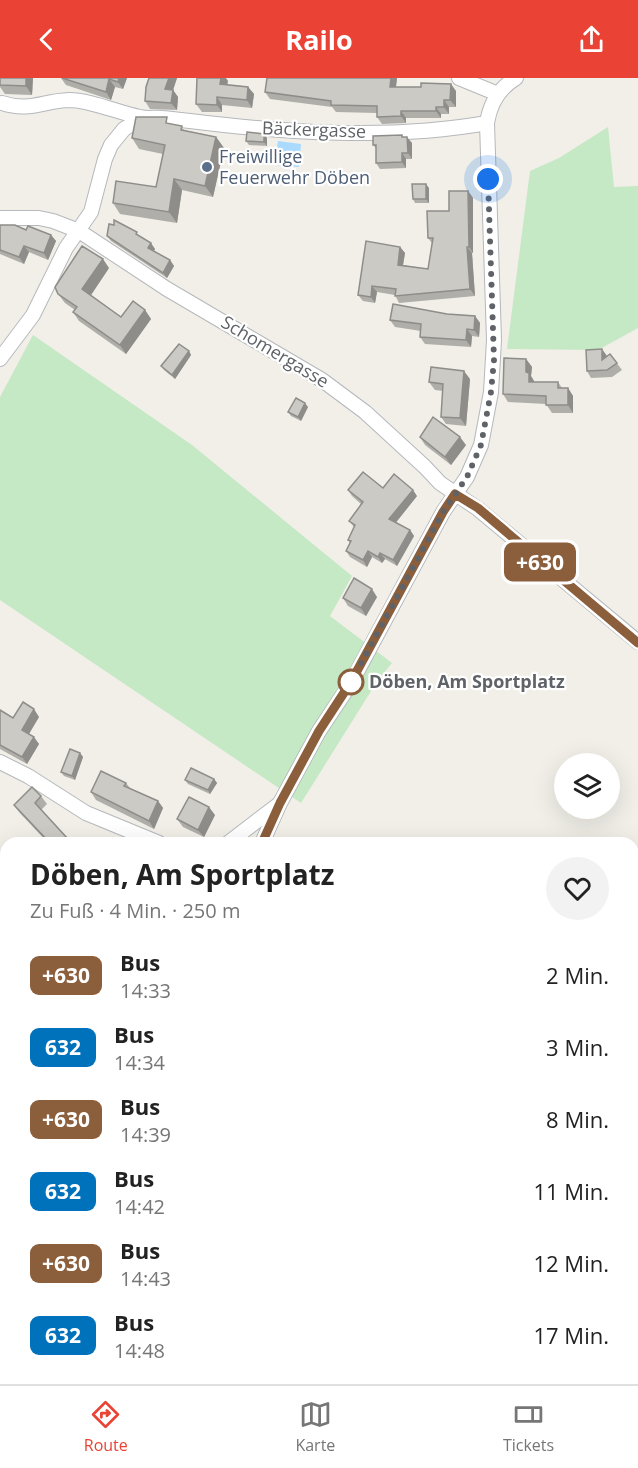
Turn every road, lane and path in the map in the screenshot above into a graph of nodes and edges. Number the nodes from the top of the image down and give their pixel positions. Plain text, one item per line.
1 (459, 78) edge
2 (516, 78) edge
3 (498, 94) junction
4 (2, 103) dead end
5 (142, 118) junction
6 (487, 123) junction
7 (0, 218) edge
8 (79, 231) junction
9 (0, 359) edge
10 (455, 494) junction
11 (638, 642) edge
12 (0, 762) edge
13 (280, 803) junction
14 (144, 837) edge
15 (236, 837) edge
16 (265, 837) edge

1 - 3 street
2 - 3 street
3 - 6 street
4 - 5 street, Bäckergasse
5 - 6 street, Bäckergasse
5 - 8 street
6 - 10 street
7 - 8 street, Schomergasse
8 - 9 street
8 - 10 street, Schomergasse
10 - 11 street, Schomergasse
10 - 13 street
12 - 14 street
13 - 15 street
13 - 16 street

